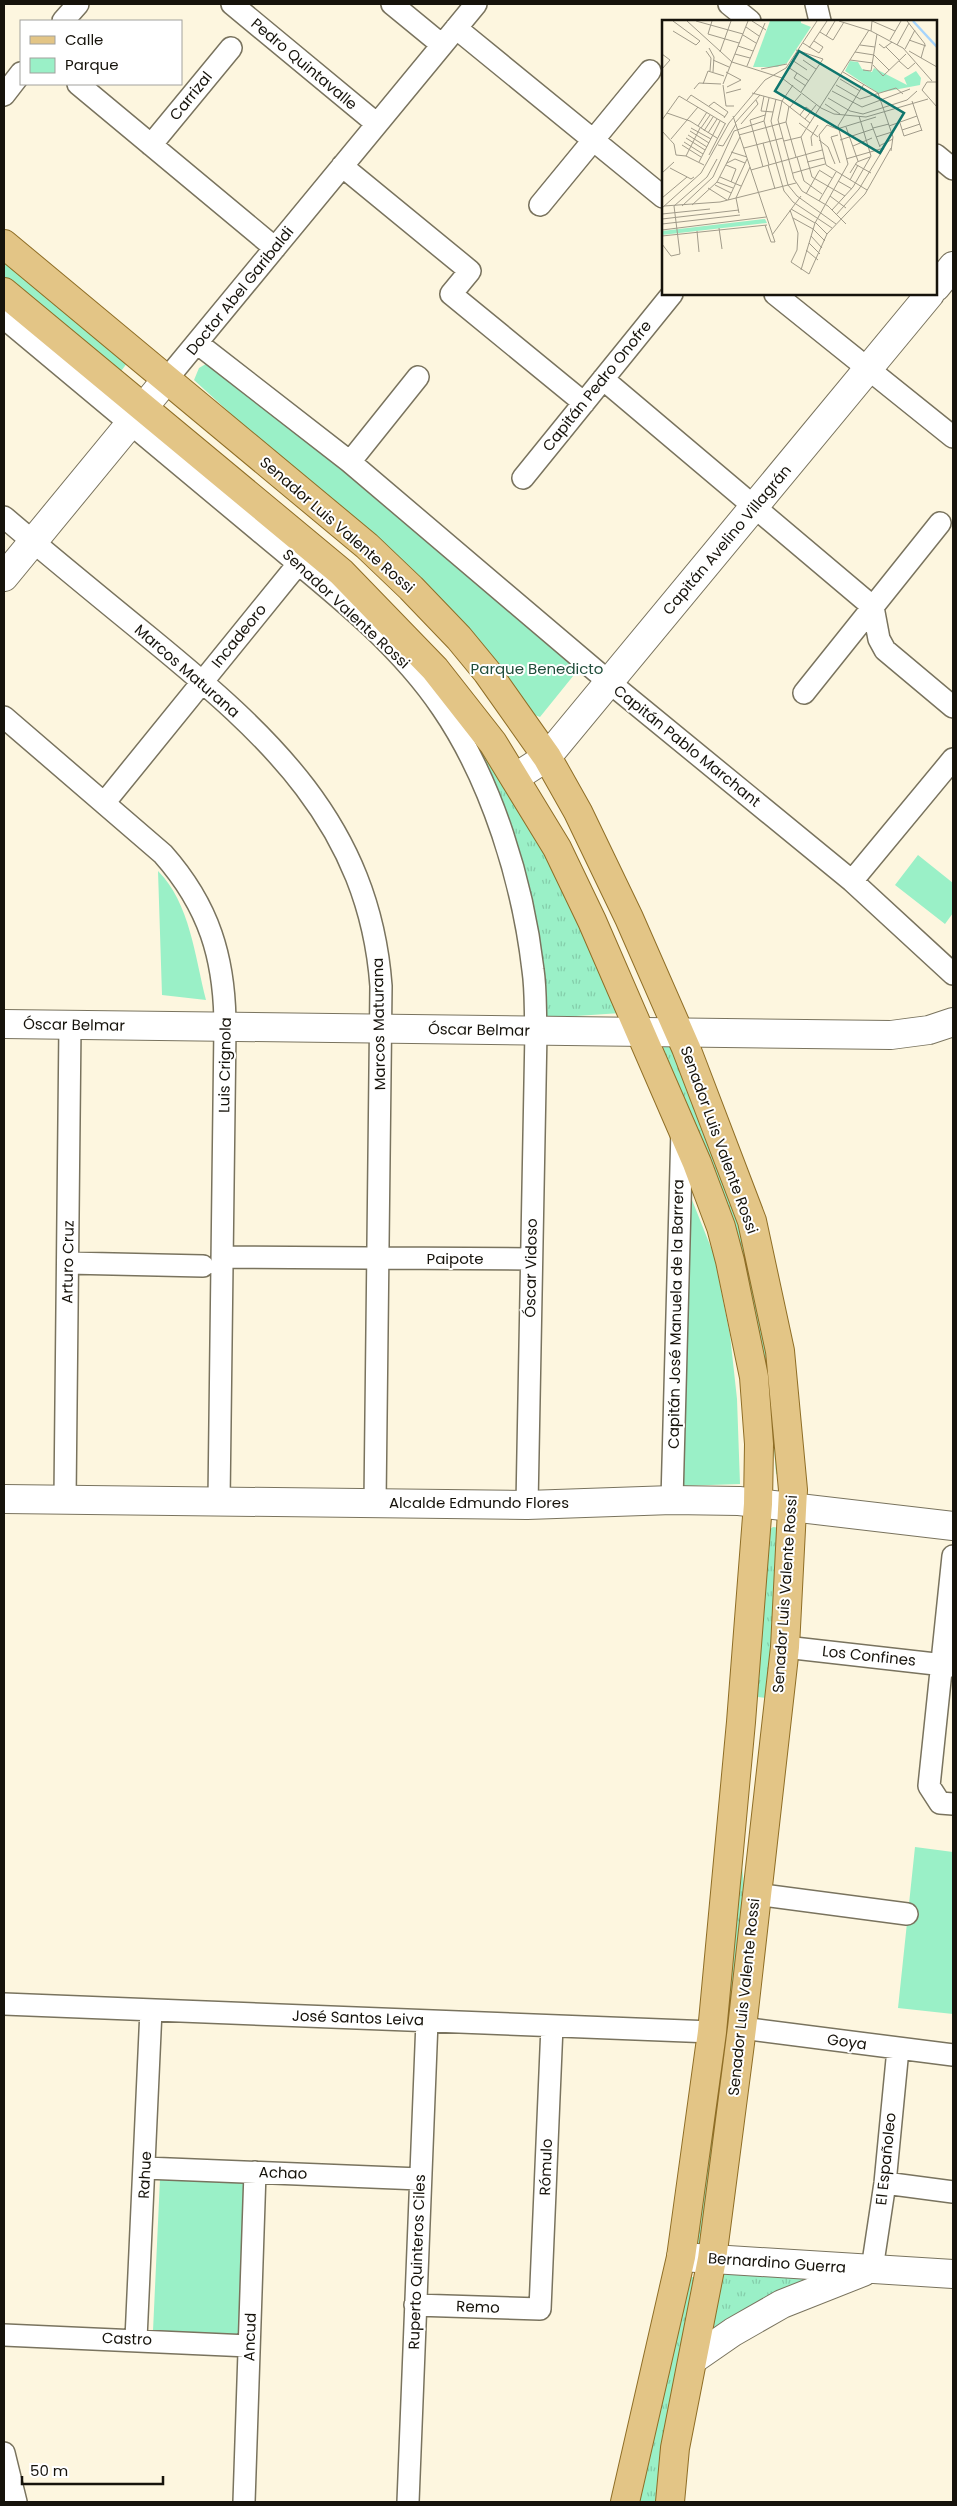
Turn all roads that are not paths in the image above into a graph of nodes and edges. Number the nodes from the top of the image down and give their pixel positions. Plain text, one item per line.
1 (78, 4) edge
2 (232, 4) edge
3 (392, 4) edge
4 (476, 4) edge
5 (729, 4) edge
6 (816, 4) edge
7 (64, 20) edge
8 (749, 20) edge
9 (820, 20) edge
10 (456, 28) junction
11 (442, 45) junction
12 (230, 48) dead end
13 (650, 71) dead end
14 (20, 74) edge
15 (79, 85) edge
16 (4, 94) edge
17 (377, 124) junction
18 (593, 140) junction
19 (151, 145) junction
20 (937, 156) edge
21 (342, 166) junction
22 (953, 169) edge
23 (662, 196) edge
24 (540, 205) dead end
25 (4, 244) edge
26 (275, 248) junction
27 (953, 266) edge
28 (937, 286) edge
29 (4, 292) edge
30 (671, 295) edge
31 (776, 295) edge
32 (929, 295) edge
33 (4, 318) edge
34 (197, 344) junction
35 (868, 368) junction
36 (418, 377) dead end
37 (166, 380) junction
38 (603, 380) junction
39 (584, 403) junction
40 (137, 416) junction
41 (953, 437) edge
42 (350, 462) junction
43 (522, 478) dead end
44 (753, 508) junction
45 (4, 517) edge
46 (940, 523) dead end
47 (33, 542) junction
48 (298, 564) junction
49 (4, 577) edge
50 (873, 607) junction
51 (203, 681) junction
52 (609, 682) junction
53 (804, 694) dead end
54 (953, 707) edge
55 (4, 717) edge
56 (547, 757) junction
57 (953, 759) edge
58 (516, 777) junction
59 (105, 802) junction
60 (852, 881) junction
61 (953, 974) edge
62 (953, 1022) edge
63 (4, 1024) edge
64 (70, 1025) junction
65 (225, 1027) junction
66 (381, 1029) junction
67 (536, 1031) junction
68 (640, 1032) junction
69 (680, 1033) junction
70 (682, 1128) junction
71 (222, 1257) junction
72 (373, 1258) junction
73 (531, 1259) junction
74 (68, 1263) junction
75 (203, 1266) dead end
76 (4, 1499) edge
77 (65, 1499) junction
78 (672, 1500) junction
79 (219, 1501) junction
80 (375, 1503) junction
81 (758, 1504) junction
82 (526, 1505) junction
83 (793, 1508) junction
84 (953, 1526) edge
85 (953, 1556) edge
86 (785, 1647) junction
87 (948, 1665) edge
88 (742, 1706) junction
89 (777, 1710) junction
90 (947, 1804) edge
91 (756, 1894) junction
92 (907, 1914) dead end
93 (4, 2004) edge
94 (151, 2010) junction
95 (426, 2021) junction
96 (552, 2026) junction
97 (742, 2028) junction
98 (712, 2032) junction
99 (898, 2049) junction
100 (953, 2055) edge
101 (145, 2168) junction
102 (255, 2172) junction
103 (420, 2179) junction
104 (885, 2182) junction
105 (953, 2192) edge
106 (681, 2257) junction
107 (712, 2259) junction
108 (872, 2269) junction
109 (953, 2274) edge
110 (415, 2305) junction
111 (540, 2309) joint
112 (4, 2335) edge
113 (136, 2339) junction
114 (250, 2346) junction
115 (694, 2359) junction
116 (4, 2453) edge
117 (16, 2502) edge
118 (244, 2502) edge
119 (408, 2502) edge
120 (625, 2502) edge
121 (670, 2502) edge

1 - 7 street
2 - 17 street, Pedro Quintavalle
3 - 11 street
4 - 10 street, Doctor Abel Garibaldi
5 - 8 street
6 - 9 street
10 - 11 street, Doctor Abel Garibaldi
10 - 18 street
11 - 17 street, Doctor Abel Garibaldi
12 - 19 street, Carrizal
13 - 18 street
14 - 16 street
15 - 19 street
17 - 21 street, Doctor Abel Garibaldi
18 - 23 street
18 - 24 street
19 - 26 street
20 - 22 street
21 - 26 street, Doctor Abel Garibaldi
21 - 39 street
25 - 37 main road, Senador Luis Valente Rossi
26 - 34 street, Doctor Abel Garibaldi
27 - 28 street
29 - 40 main road, Senador Luis Valente Rossi
30 - 38 street, Capitán Pedro Onofre
31 - 35 street
32 - 35 street, Capitán Avelino Villagrán
33 - 40 street, Senador Valente Rossi
34 - 37 street, Doctor Abel Garibaldi
34 - 42 street, Capitán Pablo Marchant
35 - 41 street
35 - 44 street, Capitán Avelino Villagrán
36 - 42 street
37 - 40 street, Doctor Abel Garibaldi
37 - 56 main road, Senador Luis Valente Rossi
38 - 39 street, Capitán Pedro Onofre
38 - 44 street
39 - 43 street, Capitán Pedro Onofre
40 - 47 street, Doctor Abel Garibaldi
40 - 48 street, Senador Valente Rossi
40 - 58 main road, Senador Luis Valente Rossi
42 - 52 street, Capitán Pablo Marchant
44 - 50 street
44 - 52 street, Capitán Avelino Villagrán
45 - 47 street, Marcos Maturana
46 - 50 street
47 - 49 street, Doctor Abel Garibaldi
47 - 51 street, Marcos Maturana
48 - 51 street, Incadeoro
48 - 67 street, Senador Valente Rossi
50 - 53 street
50 - 54 street
51 - 59 street, Incadeoro
51 - 66 street, Marcos Maturana
52 - 56 street, Capitán Avelino Villagrán
52 - 60 street, Capitán Pablo Marchant
55 - 59 street, Luis Crignola
56 - 58 street, Capitán Avelino Villagrán
56 - 69 main road, Senador Luis Valente Rossi
57 - 60 street
58 - 68 main road, Senador Luis Valente Rossi
59 - 65 street, Luis Crignola
60 - 61 street, Capitán Pablo Marchant
62 - 69 street, Óscar Belmar
63 - 64 street, Óscar Belmar
64 - 65 street, Óscar Belmar
64 - 74 street, Arturo Cruz
65 - 66 street, Óscar Belmar
65 - 71 street, Luis Crignola
66 - 67 street, Óscar Belmar
66 - 72 street, Marcos Maturana
67 - 68 street, Óscar Belmar
67 - 73 street, Óscar Vidoso
68 - 69 street, Óscar Belmar
68 - 70 main road, Senador Luis Valente Rossi
69 - 83 main road, Senador Luis Valente Rossi
70 - 78 street, Capitán José Manuela de la Barrera
70 - 81 main road, Senador Luis Valente Rossi
71 - 72 street, Paipote
71 - 79 street, Luis Crignola
72 - 73 street, Paipote
72 - 80 street, Marcos Maturana
73 - 82 street, Óscar Vidoso
74 - 75 street
74 - 77 street, Arturo Cruz
76 - 77 street, Alcalde Edmundo Flores
77 - 79 street, Alcalde Edmundo Flores
78 - 81 street, Alcalde Edmundo Flores
78 - 82 street, Alcalde Edmundo Flores
79 - 80 street, Alcalde Edmundo Flores
80 - 82 street, Alcalde Edmundo Flores
81 - 83 street, Alcalde Edmundo Flores
81 - 88 main road, Senador Luis Valente Rossi
83 - 84 street, Alcalde Edmundo Flores
83 - 86 main road, Senador Luis Valente Rossi
85 - 87 street
86 - 87 street, Los Confines
86 - 89 main road, Senador Luis Valente Rossi
87 - 90 street
88 - 89 main road
88 - 98 main road, Senador Luis Valente Rossi
89 - 91 main road, Senador Luis Valente Rossi
91 - 92 street
91 - 97 main road, Senador Luis Valente Rossi
93 - 94 street, José Santos Leiva
94 - 95 street, José Santos Leiva
94 - 101 street, Rahue
95 - 96 street, José Santos Leiva
95 - 103 street, Ruperto Quinteros Ciles
96 - 98 street, José Santos Leiva
96 - 111 street, Rómulo
97 - 99 street, Goya
97 - 107 main road, Senador Luis Valente Rossi
98 - 106 main road, Senador Luis Valente Rossi
99 - 100 street, Goya
99 - 104 street, El Españoleo
101 - 102 street, Achao
101 - 113 street, Rahue
102 - 103 street, Achao
102 - 114 street, Ancud
103 - 110 street, Ruperto Quinteros Ciles
104 - 105 street
104 - 108 street, El Españoleo
106 - 107 street, Bernardino Guerra
106 - 120 main road, Senador Luis Valente Rossi
107 - 108 street, Bernardino Guerra
107 - 115 main road, Senador Luis Valente Rossi
108 - 109 street, Bernardino Guerra
108 - 115 street, Bernardino Guerra
110 - 111 street, Remo
110 - 119 street, Ruperto Quinteros Ciles
112 - 113 street, Castro
113 - 114 street, Castro
114 - 118 street, Ancud
115 - 121 main road, Senador Luis Valente Rossi
116 - 117 street

